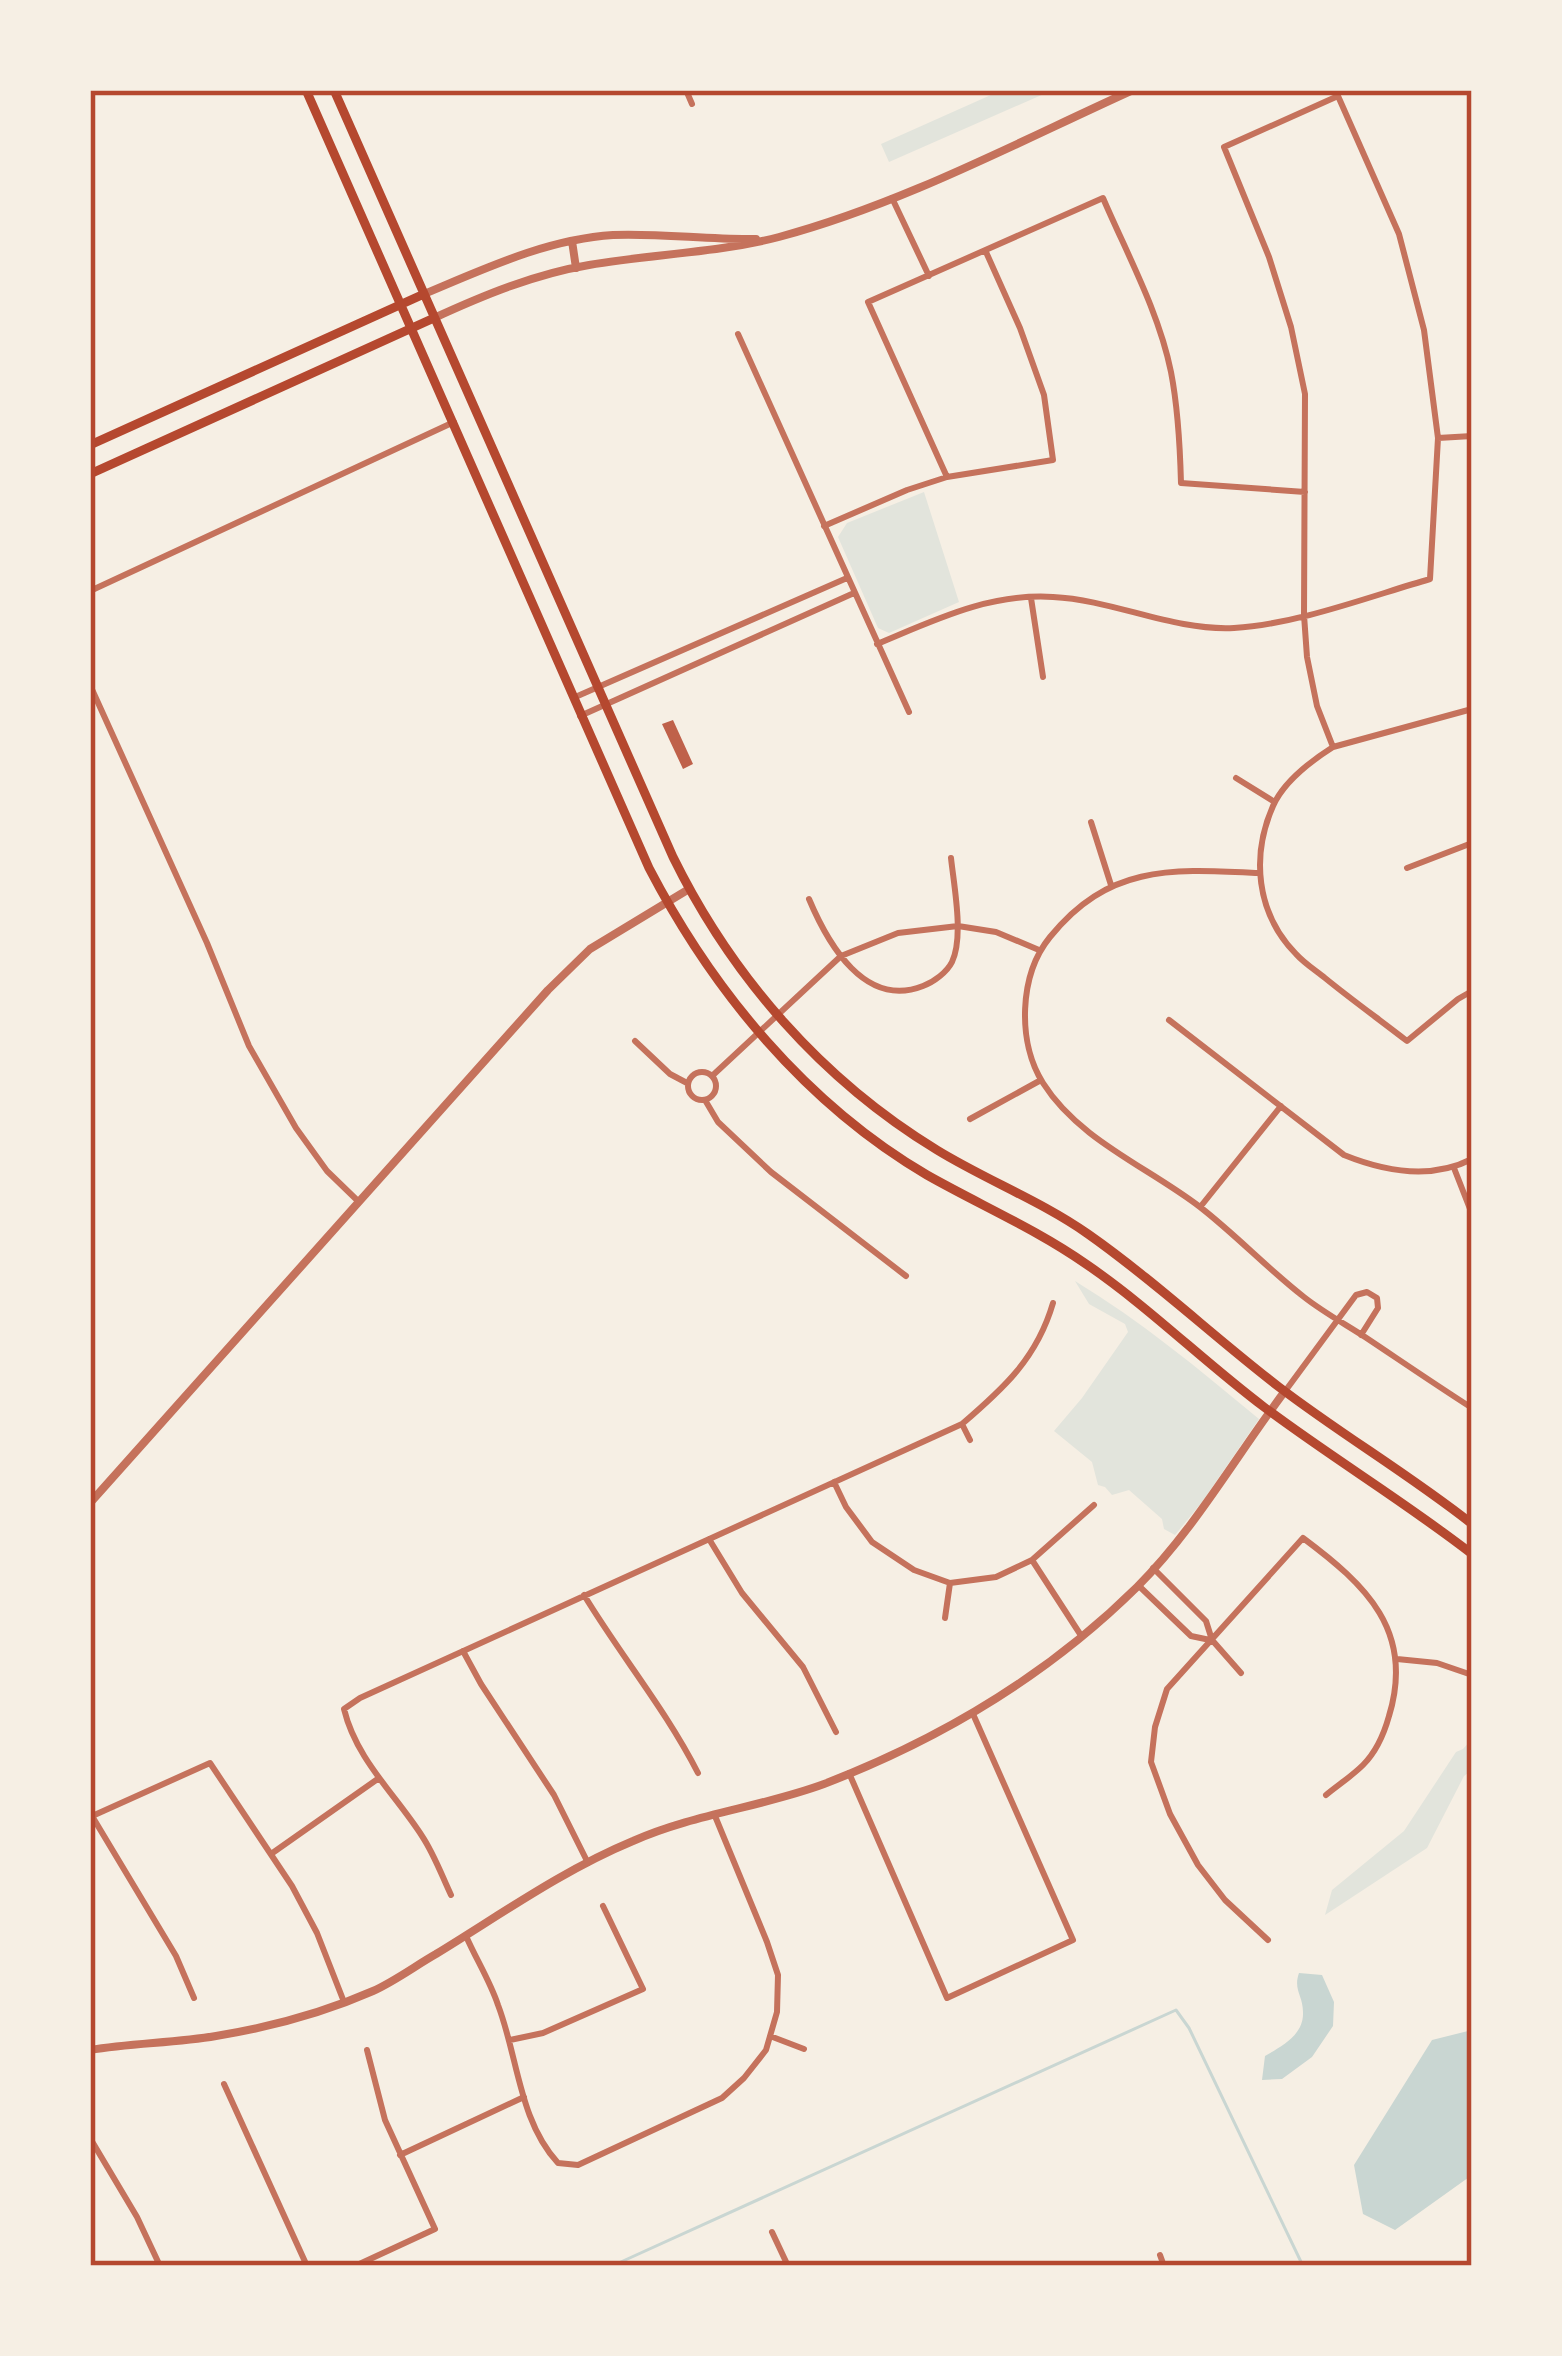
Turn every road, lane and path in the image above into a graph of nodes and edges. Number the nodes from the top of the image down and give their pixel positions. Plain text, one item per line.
1 (306, 90) edge
2 (334, 90) edge
3 (686, 90) edge
4 (1133, 90) edge
5 (692, 104) dead end
6 (892, 198) junction
7 (775, 238) junction
8 (572, 241) junction
9 (986, 252) junction
10 (576, 268) junction
11 (930, 276) junction
12 (424, 294) junction
13 (400, 304) junction
14 (434, 318) junction
15 (410, 328) junction
16 (738, 334) dead end
17 (228, 381) junction
18 (240, 406) junction
19 (454, 422) junction
20 (1472, 436) edge
21 (1438, 438) junction
22 (90, 445) edge
23 (90, 474) edge
24 (947, 477) junction
25 (1305, 492) junction
26 (824, 526) junction
27 (848, 578) junction
28 (90, 591) edge
29 (854, 593) junction
30 (1031, 597) junction
31 (1304, 616) junction
32 (718, 635) junction
33 (877, 644) junction
34 (726, 650) junction
35 (1043, 677) dead end
36 (90, 686) edge
37 (597, 688) junction
38 (573, 698) junction
39 (604, 706) junction
40 (1472, 709) edge
41 (909, 712) dead end
42 (580, 716) junction
43 (1333, 746) junction
44 (1236, 778) dead end
45 (1274, 802) junction
46 (1091, 822) dead end
47 (1472, 843) edge
48 (951, 858) dead end
49 (1408, 868) dead end
50 (1258, 873) junction
51 (1111, 885) junction
52 (689, 889) junction
53 (809, 899) dead end
54 (666, 901) junction
55 (958, 926) junction
56 (1040, 950) junction
57 (842, 956) junction
58 (1472, 992) edge
59 (777, 1016) junction
60 (1169, 1020) dead end
61 (759, 1032) junction
62 (634, 1041) dead end
63 (712, 1076) junction
64 (1041, 1080) junction
65 (688, 1084) junction
66 (705, 1100) junction
67 (1281, 1106) junction
68 (970, 1119) dead end
69 (937, 1151) junction
70 (1472, 1159) edge
71 (1454, 1168) junction
72 (924, 1173) junction
73 (358, 1202) junction
74 (1200, 1207) junction
75 (1472, 1214) edge
76 (1121, 1257) junction
77 (906, 1276) dead end
78 (1106, 1277) junction
79 (1053, 1303) dead end
80 (1336, 1319) junction
81 (1361, 1334) junction
82 (1285, 1391) junction
83 (1472, 1408) edge
84 (1270, 1412) junction
85 (962, 1424) junction
86 (970, 1441) dead end
87 (834, 1482) junction
88 (90, 1503) edge
89 (1094, 1505) dead end
90 (1472, 1524) edge
91 (709, 1539) junction
92 (1472, 1555) edge
93 (1032, 1560) junction
94 (1154, 1568) junction
95 (950, 1583) junction
96 (1139, 1586) junction
97 (584, 1595) junction
98 (945, 1618) dead end
99 (1082, 1637) junction
100 (1212, 1640) junction
101 (463, 1651) junction
102 (1397, 1659) junction
103 (1241, 1673) dead end
104 (1472, 1675) edge
105 (973, 1714) junction
106 (836, 1732) dead end
107 (698, 1773) dead end
108 (849, 1773) junction
109 (379, 1778) junction
110 (1326, 1795) dead end
111 (714, 1814) junction
112 (91, 1817) edge
113 (271, 1854) junction
114 (588, 1863) junction
115 (451, 1895) dead end
116 (603, 1906) dead end
117 (466, 1936) junction
118 (1268, 1940) dead end
119 (194, 1998) dead end
120 (344, 2002) junction
121 (770, 2036) junction
122 (510, 2040) junction
123 (804, 2049) dead end
124 (90, 2050) edge
125 (367, 2050) dead end
126 (224, 2084) dead end
127 (524, 2097) junction
128 (90, 2138) edge
129 (400, 2155) junction
130 (772, 2232) dead end
131 (1160, 2255) dead end
132 (160, 2266) edge
133 (307, 2266) edge
134 (355, 2266) edge
135 (788, 2266) edge
136 (1164, 2266) edge

1 - 13 main road
2 - 12 main road
3 - 5 street
4 - 6 street
6 - 7 street
6 - 11 street
7 - 8 street
7 - 10 street
8 - 10 street
8 - 12 street
9 - 11 street
9 - 24 street
9 - 25 street
10 - 14 street
11 - 24 street
12 - 13 main road
12 - 14 main road
13 - 15 main road
13 - 17 main road
14 - 15 main road
14 - 37 main road
15 - 18 main road
15 - 19 main road
16 - 26 street
17 - 18 main road
17 - 22 main road
18 - 23 main road
19 - 28 street
19 - 38 main road
20 - 21 street
21 - 25 street
21 - 31 street
24 - 26 street
25 - 31 street
26 - 27 street
27 - 29 street
27 - 32 street
29 - 33 street
29 - 34 street
30 - 31 street
30 - 33 street
30 - 35 street
31 - 43 street
32 - 34 street
32 - 37 street
33 - 41 street
34 - 39 street
36 - 73 street
37 - 38 street
37 - 39 main road
38 - 42 main road
39 - 42 street
39 - 52 main road
40 - 43 street
42 - 54 main road
43 - 45 street
44 - 45 street
45 - 50 street
46 - 51 street
47 - 49 street
48 - 55 street
50 - 51 street
50 - 58 street
51 - 56 street
52 - 54 street
52 - 59 main road
53 - 57 street
54 - 61 main road
54 - 73 street
55 - 56 street
55 - 57 street
55 - 57 street
56 - 64 street
57 - 59 street
59 - 61 street
59 - 69 main road
60 - 67 street
61 - 63 street
61 - 72 main road
62 - 65 street
63 - 65 street
63 - 66 street
64 - 68 street
64 - 74 street
65 - 66 street
66 - 77 street
67 - 71 street
67 - 74 street
69 - 72 main road
69 - 76 main road
70 - 71 street
71 - 75 street
72 - 78 main road
73 - 88 street
74 - 80 street
76 - 78 main road
76 - 82 main road
78 - 84 main road
79 - 85 street
80 - 81 street
80 - 81 street
80 - 82 street
81 - 83 street
82 - 84 street
82 - 90 main road
84 - 92 main road
84 - 94 street
85 - 86 street
85 - 87 street
87 - 91 street
87 - 95 street
89 - 93 street
91 - 97 street
91 - 106 street
93 - 95 street
93 - 99 street
94 - 96 street
94 - 100 street
95 - 98 street
96 - 99 street
96 - 100 street
97 - 101 street
97 - 107 street
99 - 105 street
100 - 102 street
100 - 103 street
100 - 118 street
101 - 109 street
101 - 114 street
102 - 104 street
102 - 110 street
105 - 108 street
105 - 108 street
108 - 111 street
109 - 113 street
109 - 115 street
111 - 114 street
111 - 121 street
112 - 113 street
112 - 119 street
113 - 120 street
114 - 117 street
116 - 122 street
117 - 120 street
117 - 122 street
120 - 124 street
121 - 123 street
121 - 127 street
122 - 127 street
125 - 129 street
126 - 133 street
127 - 129 street
128 - 132 street
129 - 134 street
130 - 135 street
131 - 136 street

